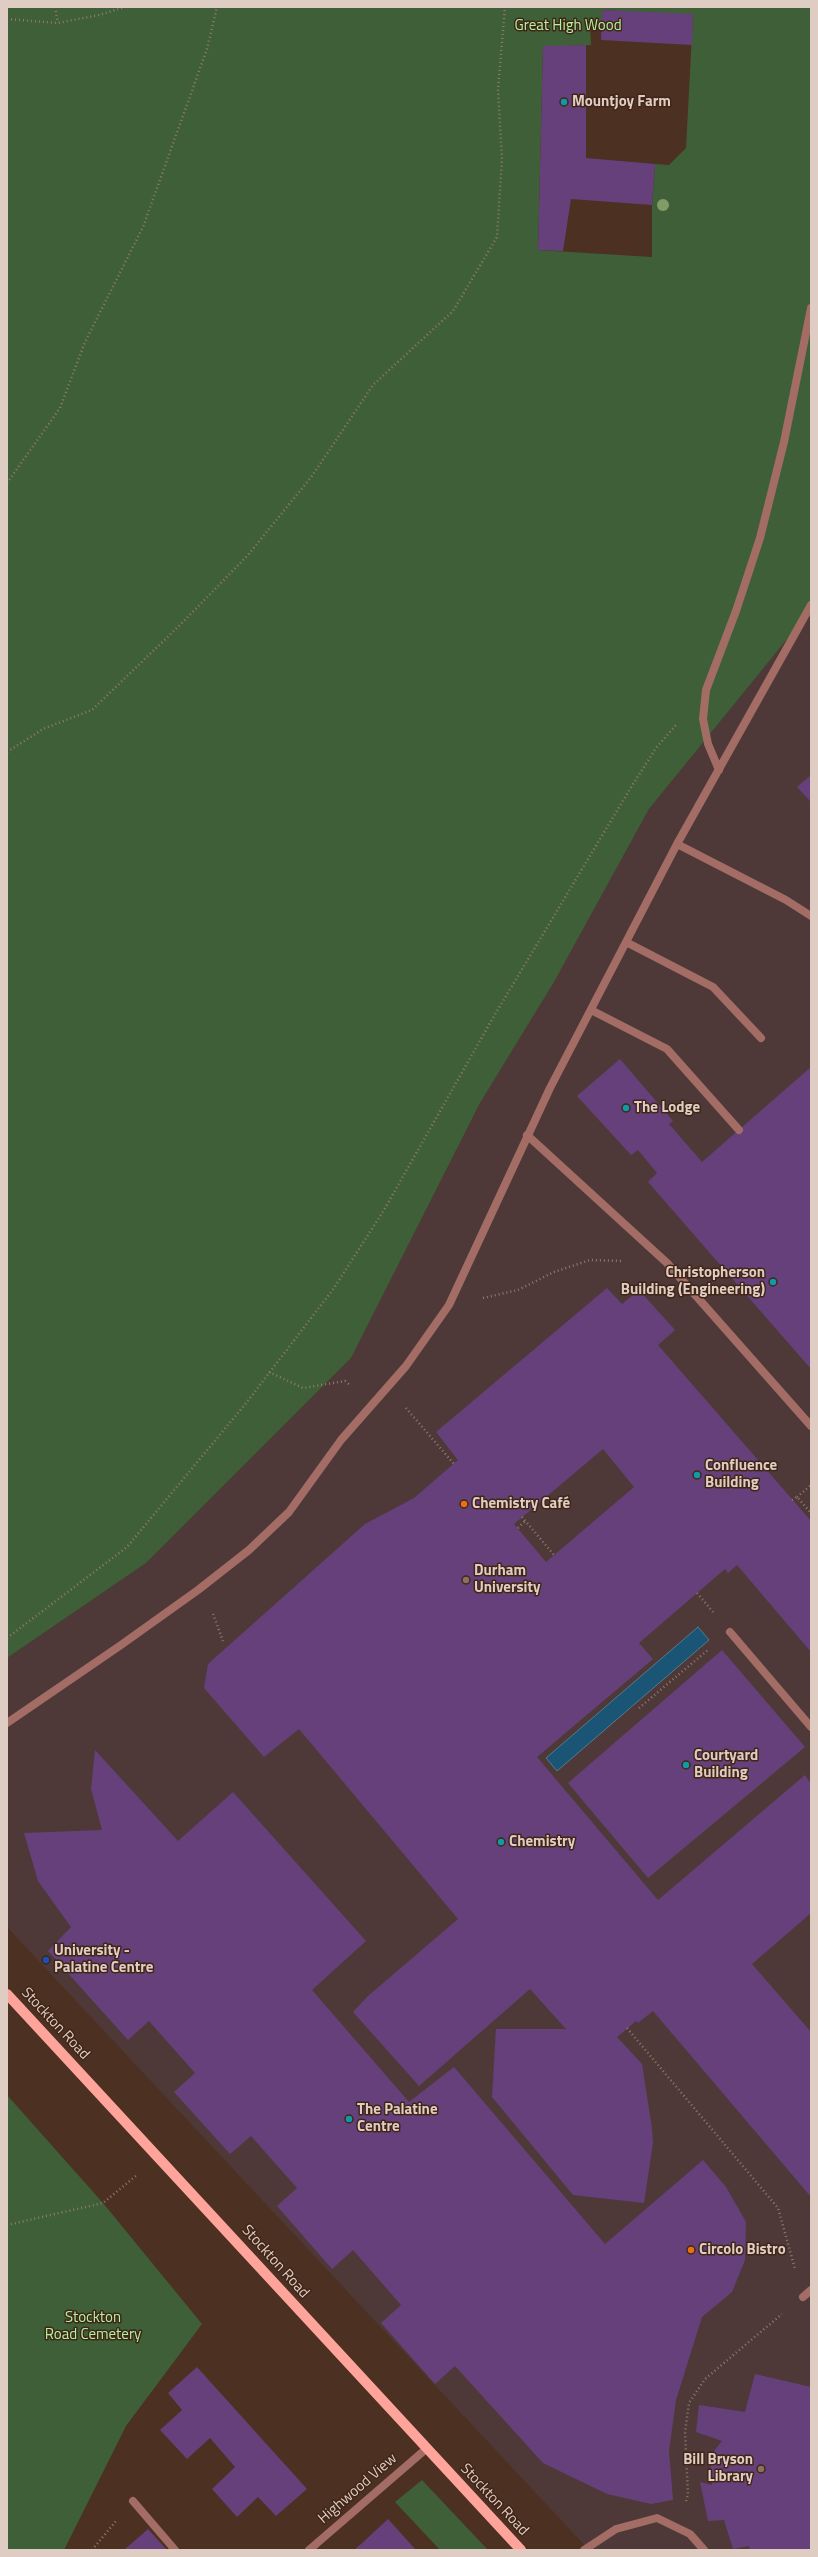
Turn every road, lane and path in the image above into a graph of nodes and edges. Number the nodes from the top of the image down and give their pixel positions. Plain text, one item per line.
1 (55, 7) edge
2 (125, 7) edge
3 (217, 7) edge
4 (505, 7) edge
5 (7, 19) edge
6 (58, 23) junction
7 (811, 308) edge
8 (7, 483) edge
9 (811, 605) edge
10 (706, 690) junction
11 (7, 752) edge
12 (719, 770) junction
13 (677, 844) junction
14 (811, 916) edge
15 (626, 942) junction
16 (590, 1010) junction
17 (761, 1038) dead end
18 (739, 1130) dead end
19 (527, 1135) junction
20 (667, 1264) junction
21 (449, 1305) junction
22 (269, 1372) junction
23 (388, 1386) junction
24 (372, 1403) junction
25 (811, 1426) edge
26 (454, 1464) dead end
27 (811, 1485) edge
28 (797, 1496) junction
29 (792, 1500) dead end
30 (811, 1513) edge
31 (522, 1517) dead end
32 (525, 1521) junction
33 (518, 1528) dead end
34 (554, 1555) dead end
35 (697, 1593) dead end
36 (213, 1613) dead end
37 (730, 1632) junction
38 (7, 1638) edge
39 (223, 1641) dead end
40 (639, 1708) dead end
41 (7, 1724) edge
42 (811, 1727) edge
43 (7, 1994) edge
44 (627, 2028) dead end
45 (158, 2156) junction
46 (7, 2225) edge
47 (811, 2290) edge
48 (803, 2297) junction
49 (426, 2449) junction
50 (133, 2501) joint
51 (677, 2528) junction
52 (92, 2550) edge
53 (175, 2550) edge
54 (310, 2550) edge
55 (521, 2550) edge
56 (584, 2550) edge
57 (704, 2550) edge

1 - 6 path
2 - 6 path
3 - 8 path
4 - 11 path
5 - 6 path
7 - 10 street
9 - 12 street
10 - 12 street
10 - 22 path
12 - 13 street
13 - 14 street
13 - 15 street
15 - 16 street
15 - 17 street
16 - 18 street
16 - 19 street
19 - 20 street
19 - 21 street
20 - 21 path
20 - 25 street
21 - 23 street
22 - 24 path
22 - 38 path
23 - 24 street
23 - 26 path
24 - 41 street
27 - 28 path
28 - 29 path
28 - 30 path
31 - 32 path
32 - 33 path
32 - 34 path
35 - 37 path
36 - 39 path
37 - 40 path
37 - 42 street
43 - 45 main road, Stockton Road
44 - 48 path
45 - 46 path
45 - 49 main road, Stockton Road
47 - 48 street
48 - 51 path
49 - 54 street, Highwood View
49 - 55 main road, Stockton Road
50 - 52 path
50 - 53 street
51 - 56 street
51 - 57 street

